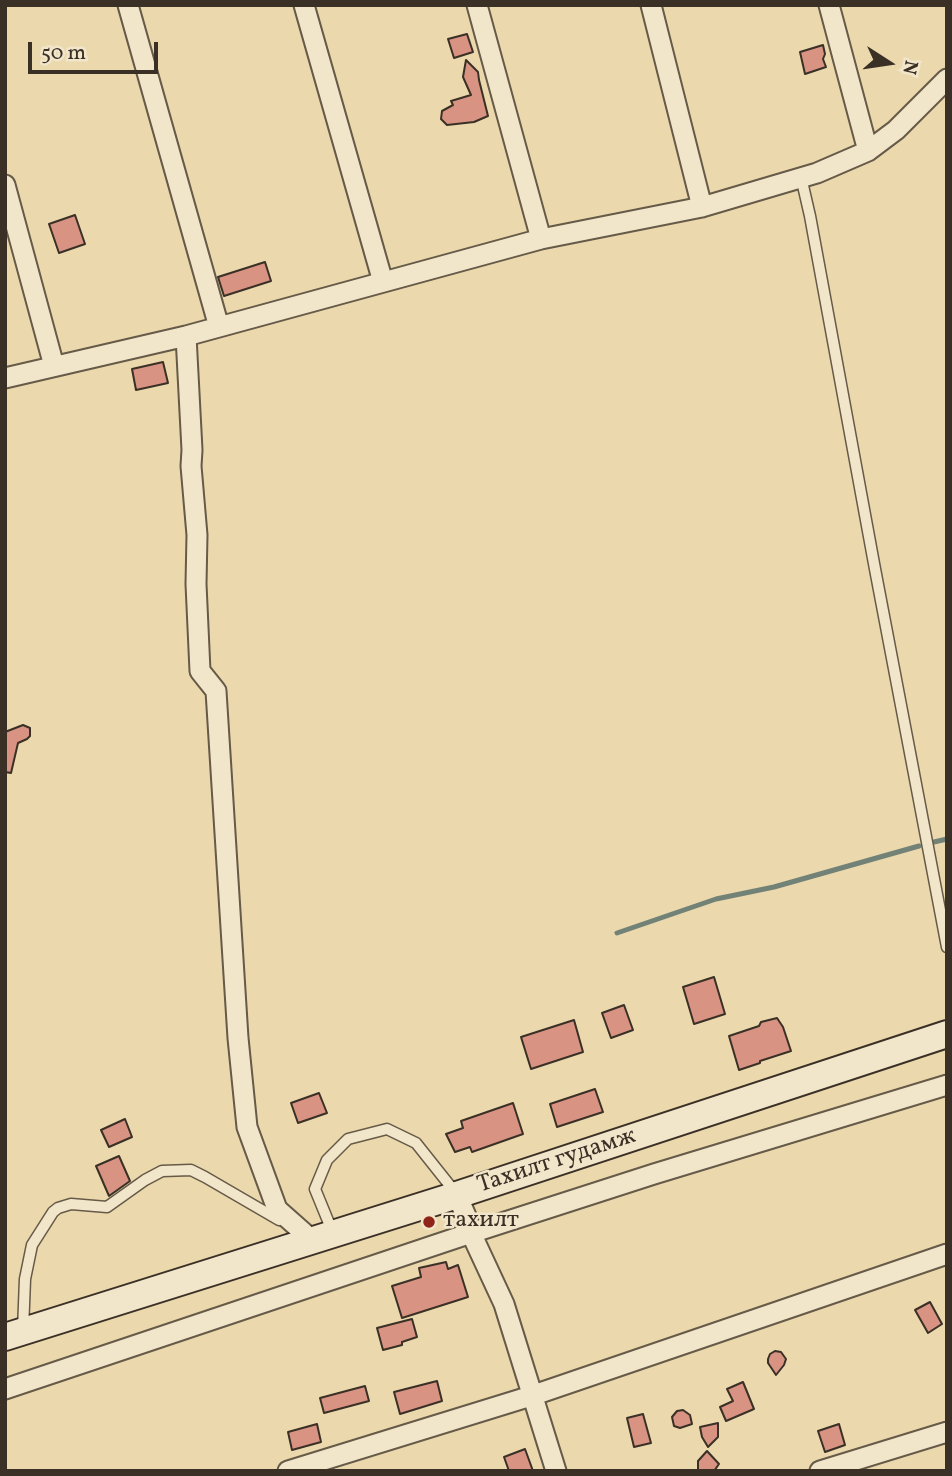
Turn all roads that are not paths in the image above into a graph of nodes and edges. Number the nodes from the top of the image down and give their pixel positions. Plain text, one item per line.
1 (128, 5) edge
2 (304, 5) edge
3 (477, 5) edge
4 (651, 5) edge
5 (829, 5) edge
6 (947, 79) edge
7 (868, 151) junction
8 (801, 177) junction
9 (5, 185) edge
10 (702, 208) junction
11 (541, 239) junction
12 (383, 282) junction
13 (219, 327) junction
14 (186, 336) junction
15 (54, 366) junction
16 (5, 377) edge
17 (947, 947) edge
18 (947, 1034) edge
19 (947, 1085) edge
20 (457, 1195) junction
21 (471, 1233) junction
22 (323, 1237) junction
23 (947, 1254) edge
24 (14, 1334) edge
25 (5, 1389) edge
26 (531, 1396) junction
27 (947, 1432) edge
28 (288, 1471) edge
29 (556, 1471) edge
30 (820, 1471) edge

1 - 13 street
2 - 12 street
3 - 11 street
4 - 10 street
5 - 7 street
6 - 7 street
7 - 8 street
8 - 10 street
8 - 17 lane
9 - 15 street
10 - 11 street
11 - 12 street
12 - 13 street
13 - 14 street
14 - 15 street
14 - 22 street
15 - 16 street
18 - 20 main road, Тахилт гудамж
19 - 21 street
20 - 21 street
20 - 22 main road, Тахилт гудамж
20 - 22 lane
21 - 25 street
21 - 26 street
22 - 24 main road, Тахилт гудамж
22 - 24 lane
23 - 26 street
26 - 28 street
26 - 29 street
27 - 30 street

